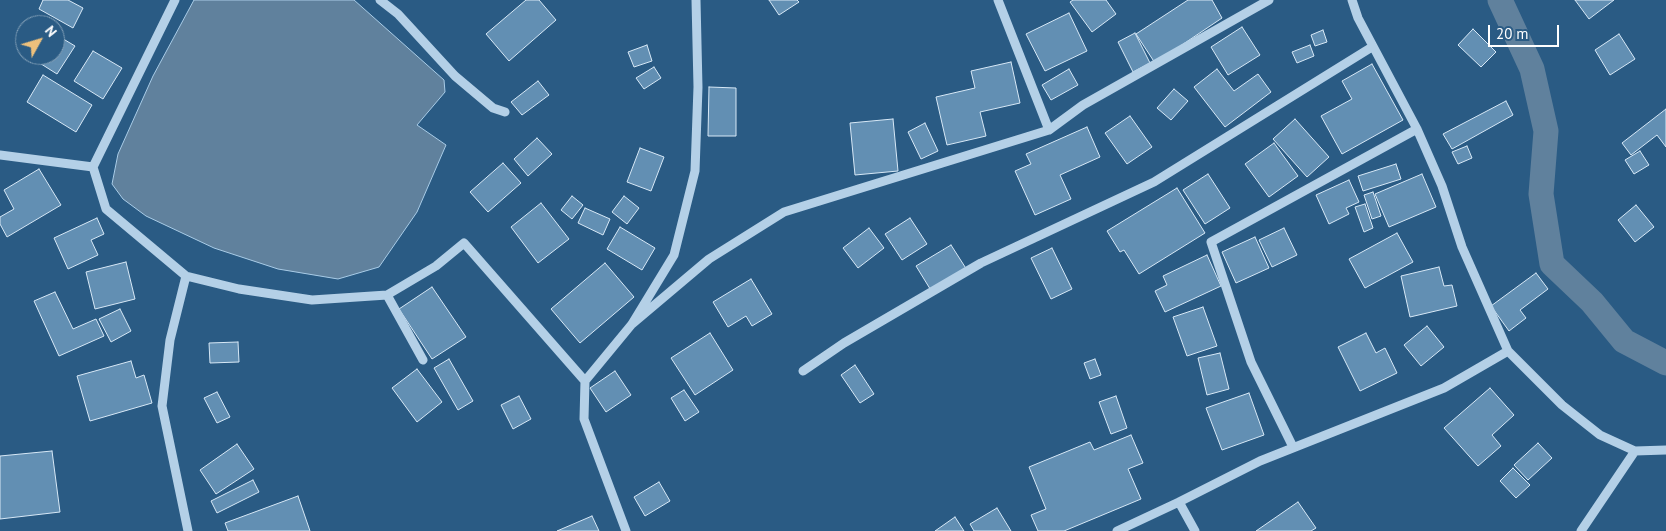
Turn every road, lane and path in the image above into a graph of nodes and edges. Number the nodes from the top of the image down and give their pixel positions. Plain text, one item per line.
1 (175, 0) edge
2 (380, 0) edge
3 (696, 0) edge
4 (998, 0) edge
5 (1270, 0) edge
6 (1352, 0) edge
7 (1372, 46) junction
8 (505, 112) dead end
9 (1418, 128) junction
10 (1049, 130) junction
11 (0, 155) edge
12 (93, 166) junction
13 (186, 276) junction
14 (387, 295) junction
15 (632, 324) junction
16 (1508, 351) junction
17 (424, 360) dead end
18 (803, 372) dead end
19 (585, 381) junction
20 (1293, 448) junction
21 (1666, 450) edge
22 (1636, 451) junction
23 (1179, 502) junction
24 (188, 531) edge
25 (626, 531) edge
26 (1117, 531) edge
27 (1195, 531) edge
28 (1581, 531) edge

1 - 12 street
2 - 8 street
3 - 15 street
4 - 10 street
5 - 10 street
6 - 7 street
7 - 9 street
7 - 18 street
9 - 16 street
9 - 20 street
10 - 15 street
11 - 12 street
12 - 13 street
13 - 14 street
13 - 24 street
14 - 17 street
14 - 19 street
15 - 19 street
16 - 20 street
16 - 22 street
19 - 25 street
20 - 23 street
21 - 22 street
22 - 28 street
23 - 26 street
23 - 27 street

